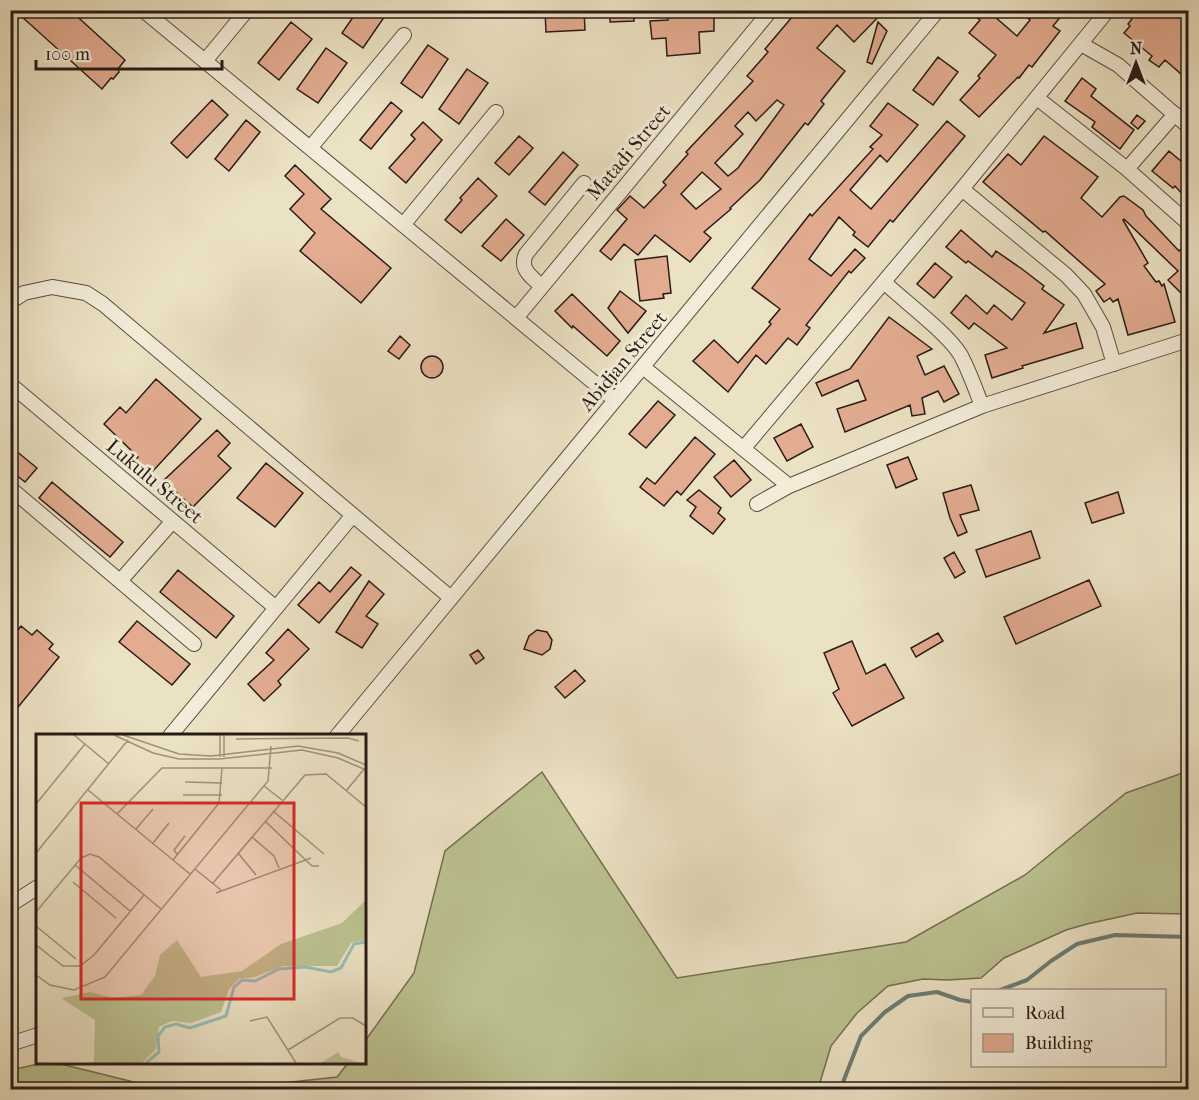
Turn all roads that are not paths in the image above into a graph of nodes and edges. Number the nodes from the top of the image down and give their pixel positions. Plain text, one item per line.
1 (143, 10) edge
2 (247, 10) edge
3 (771, 10) edge
4 (939, 10) edge
5 (1108, 10) edge
6 (404, 34) dead end
7 (1081, 44) junction
8 (205, 61) junction
9 (1038, 98) junction
10 (496, 112) dead end
11 (1175, 114) junction
12 (1188, 126) edge
13 (310, 147) junction
14 (1127, 169) junction
15 (584, 183) dead end
16 (962, 189) junction
17 (1188, 223) edge
18 (403, 225) junction
19 (884, 282) junction
20 (541, 286) junction
21 (10, 302) edge
22 (516, 318) junction
23 (1188, 340) edge
24 (1114, 364) junction
25 (643, 367) junction
26 (10, 384) edge
27 (615, 400) junction
28 (982, 406) junction
29 (743, 449) junction
30 (789, 486) junction
31 (10, 488) edge
32 (756, 504) dead end
33 (353, 515) junction
34 (172, 522) junction
35 (121, 580) junction
36 (451, 598) junction
37 (276, 608) junction
38 (194, 644) dead end
39 (171, 734) edge
40 (338, 734) edge
41 (36, 888) edge
42 (10, 905) edge
43 (36, 1036) edge
44 (10, 1044) edge

1 - 8 street
2 - 8 street
3 - 20 street, Matadi Street
4 - 25 street, Abidjan Street
5 - 7 street
6 - 13 street
7 - 9 street
7 - 11 street
8 - 13 street
9 - 14 street
9 - 16 street
10 - 18 street
11 - 12 street
11 - 14 street
13 - 18 street
14 - 17 street
15 - 20 street
16 - 19 street
16 - 24 street
18 - 22 street
19 - 28 street
19 - 29 street
20 - 22 street, Matadi Street
21 - 33 street
22 - 27 street
23 - 24 street
24 - 28 street
25 - 27 street, Abidjan Street
25 - 29 street
26 - 34 street, Lukulu Street
27 - 36 street, Abidjan Street
28 - 30 street
29 - 30 street
30 - 32 street
31 - 35 street
33 - 36 street
33 - 37 street
34 - 35 street
34 - 37 street, Lukulu Street
35 - 38 street
36 - 40 street, Abidjan Street
37 - 39 street
41 - 42 street
43 - 44 street

